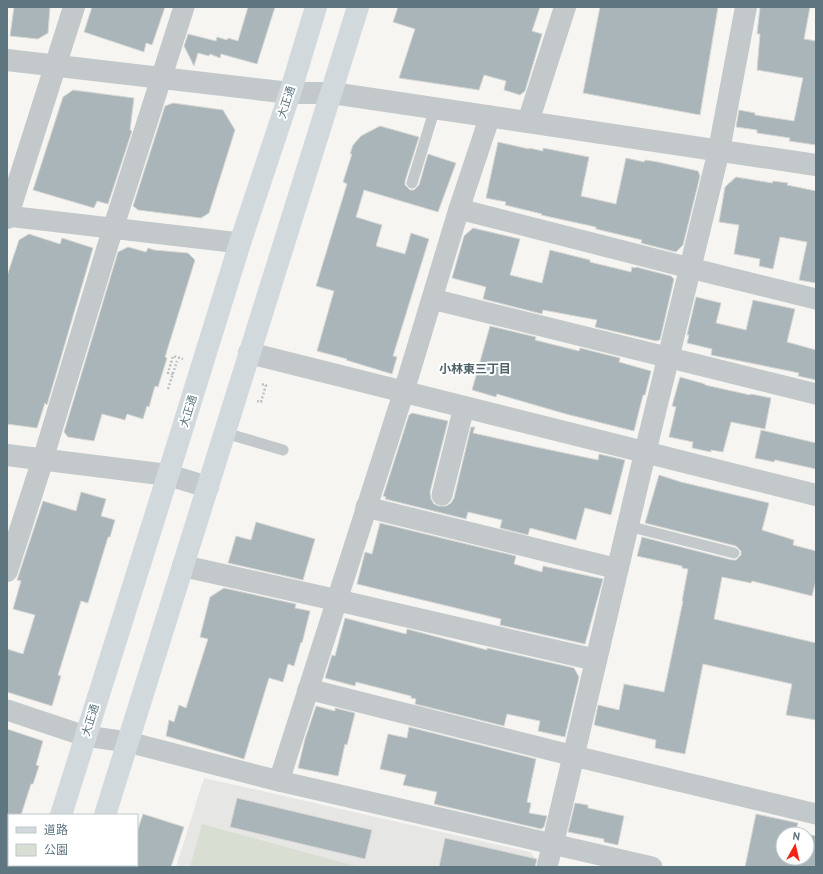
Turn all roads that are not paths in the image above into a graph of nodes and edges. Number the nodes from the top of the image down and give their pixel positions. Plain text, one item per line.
1 (74, 7) edge
2 (184, 7) edge
3 (316, 7) edge
4 (358, 7) edge
5 (565, 7) edge
6 (746, 7) edge
7 (7, 60) edge
8 (56, 66) junction
9 (161, 78) junction
10 (290, 93) junction
11 (332, 93) junction
12 (435, 108) junction
13 (490, 116) junction
14 (528, 122) junction
15 (719, 150) junction
16 (816, 165) edge
17 (412, 183) dead end
18 (459, 209) junction
19 (7, 217) edge
20 (113, 228) junction
21 (240, 242) junction
22 (690, 268) junction
23 (432, 299) junction
24 (816, 299) edge
25 (249, 353) junction
26 (668, 358) junction
27 (404, 391) junction
28 (816, 394) edge
29 (464, 407) junction
30 (224, 433) junction
31 (283, 450) dead end
32 (645, 453) junction
33 (7, 455) edge
34 (43, 459) junction
35 (168, 475) junction
36 (208, 487) junction
37 (442, 495) dead end
38 (816, 495) edge
39 (366, 507) junction
40 (628, 526) junction
41 (734, 553) dead end
42 (183, 566) junction
43 (618, 569) junction
44 (7, 571) edge
45 (336, 600) junction
46 (596, 660) junction
47 (308, 689) junction
48 (7, 710) edge
49 (86, 736) junction
50 (128, 742) junction
51 (574, 756) junction
52 (279, 781) junction
53 (61, 814) edge
54 (104, 814) edge
55 (816, 814) edge
56 (553, 843) junction
57 (547, 867) edge
58 (652, 867) edge

1 - 8 street
2 - 9 street
3 - 10 main road, 大正通
4 - 11 main road
5 - 14 street
6 - 15 street
7 - 8 street
8 - 9 street
8 - 19 street
9 - 10 street
9 - 20 street
10 - 11 street
10 - 21 main road, 大正通
11 - 12 street
11 - 25 main road
12 - 13 street
12 - 17 lane
13 - 14 street
13 - 18 street
14 - 15 street
15 - 16 street
15 - 22 street
18 - 22 street
18 - 23 street
19 - 20 street
20 - 21 street
20 - 34 street
21 - 35 main road, 大正通
22 - 24 street
22 - 26 street
23 - 26 street
23 - 27 street
25 - 27 street
25 - 30 main road
26 - 28 street
26 - 32 street
27 - 29 street
27 - 39 street
29 - 32 street
29 - 37 street
30 - 31 lane
30 - 36 main road
32 - 38 street
32 - 40 street
33 - 34 street
34 - 35 street
34 - 44 street
35 - 36 street
35 - 49 main road, 大正通
36 - 42 main road
39 - 43 street
39 - 45 street
40 - 41 lane
40 - 43 street
42 - 45 street
42 - 50 main road
43 - 46 street
45 - 46 street
45 - 47 street
46 - 51 street
47 - 51 street
47 - 52 street
48 - 49 street
49 - 50 street
49 - 53 main road, 大正通
50 - 52 street
50 - 54 main road
51 - 55 street
51 - 56 street
52 - 56 street
56 - 57 street
56 - 58 street

